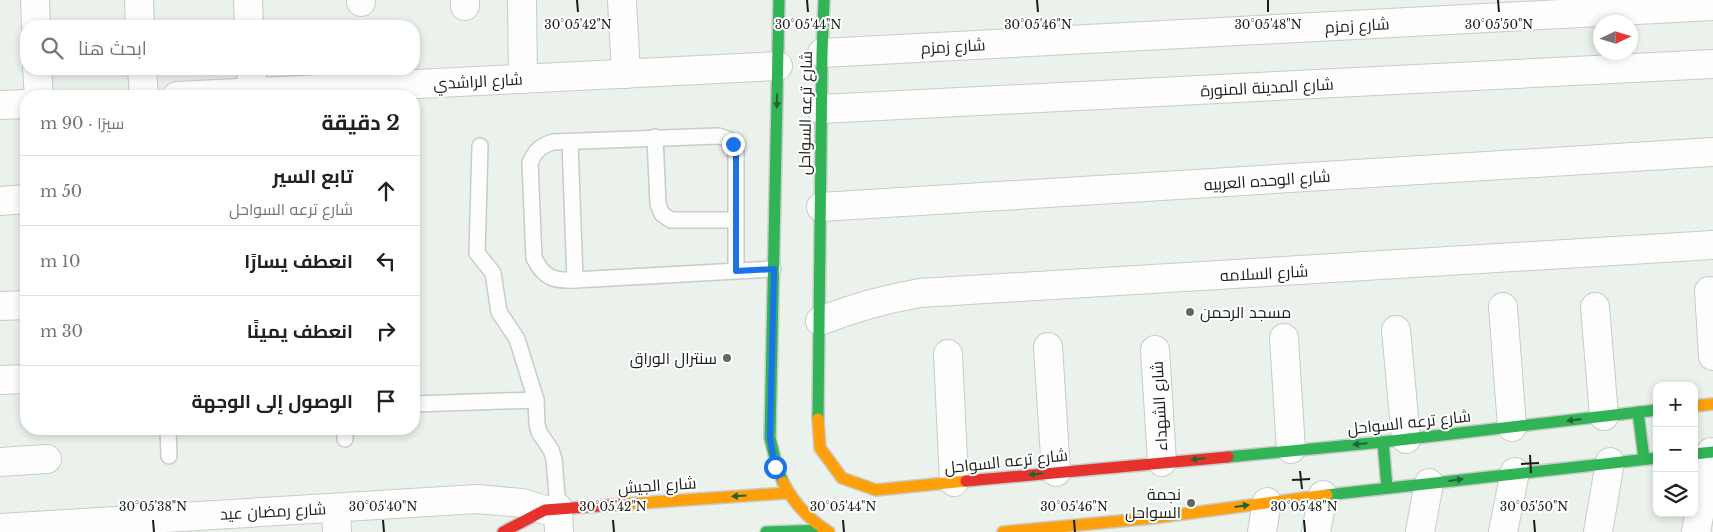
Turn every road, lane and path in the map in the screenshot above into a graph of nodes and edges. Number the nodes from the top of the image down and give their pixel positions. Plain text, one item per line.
1 (35, 0) edge
2 (138, 0) edge
3 (248, 0) edge
4 (522, 0) edge
5 (622, 0) edge
6 (780, 0) edge
7 (824, 0) edge
8 (1701, 4) edge
9 (36, 20) edge
10 (140, 20) edge
11 (249, 20) edge
12 (822, 53) junction
13 (1713, 64) edge
14 (778, 66) junction
15 (626, 74) junction
16 (37, 75) edge
17 (142, 75) edge
18 (523, 79) junction
19 (252, 81) edge
20 (38, 90) edge
21 (144, 90) edge
22 (207, 90) edge
23 (20, 104) edge
24 (0, 105) edge
25 (821, 109) junction
26 (655, 138) junction
27 (570, 142) junction
28 (480, 146) dead end
29 (1713, 152) edge
30 (20, 199) edge
31 (0, 201) edge
32 (820, 207) junction
33 (736, 220) junction
34 (1713, 246) edge
35 (774, 269) junction
36 (736, 271) junction
37 (575, 280) junction
38 (1710, 292) dead end
39 (20, 305) edge
40 (0, 306) edge
41 (1503, 307) dead end
42 (1594, 307) dead end
43 (820, 320) junction
44 (1396, 330) dead end
45 (1284, 338) dead end
46 (1048, 348) dead end
47 (1155, 350) dead end
48 (948, 354) dead end
49 (1713, 356) edge
50 (20, 378) edge
51 (0, 380) edge
52 (536, 400) junction
53 (420, 404) edge
54 (1713, 404) edge
55 (1698, 406) edge
56 (1653, 410) edge
57 (1638, 412) junction
58 (1604, 416) junction
59 (1512, 427) junction
60 (168, 435) edge
61 (1395, 440) junction
62 (1291, 449) junction
63 (1706, 453) edge
64 (169, 456) dead end
65 (1653, 458) edge
66 (47, 459) dead end
67 (1644, 459) junction
68 (0, 462) edge
69 (1162, 462) junction
70 (1610, 462) junction
71 (1056, 472) junction
72 (1515, 472) junction
73 (954, 482) junction
74 (1429, 483) junction
75 (1387, 488) junction
76 (788, 493) junction
77 (1322, 495) junction
78 (1267, 502) junction
79 (554, 517) edge
80 (336, 520) edge
81 (222, 523) edge
82 (1153, 525) edge
83 (0, 528) edge
84 (70, 528) edge
85 (1096, 528) edge
86 (827, 531) edge
87 (504, 532) edge
88 (766, 532) edge
89 (1002, 532) edge
90 (1010, 532) edge
91 (1262, 532) edge
92 (1316, 532) edge
93 (1420, 532) edge
94 (1503, 532) edge
95 (1598, 532) edge
96 (1696, 532) edge

1 - 9 street
2 - 10 street
3 - 11 street
4 - 18 street
5 - 15 street
6 - 14 main road, شارع ترعه السواحل
7 - 12 main road, شارع ترعه السواحل
8 - 12 street, شارع زمزم
12 - 25 main road, شارع ترعه السواحل
13 - 25 street, شارع المدينة المنورة
14 - 15 street, شارع الراشدي
14 -> 35 main road, شارع ترعه السواحل
15 - 18 street, شارع الراشدي
16 - 20 street
17 - 21 street
18 - 19 street, شارع الراشدي
19 - 22 street, شارع الراشدي
23 - 24 street
25 - 32 main road, شارع ترعه السواحل
26 - 27 lane
26 - 33 lane
26 - 33 lane
27 - 37 lane
27 - 37 lane
28 - 52 lane
29 - 32 street, شارع الوحده العربيه
30 - 31 street
32 - 43 main road, شارع ترعه السواحل
33 - 36 lane
34 - 43 street, شارع السلامه
35 - 36 lane
35 - 76 main road, شارع ترعه السواحل
36 - 37 lane
38 - 49 street
39 - 40 street
41 - 59 street
42 - 58 street
43 - 73 main road, شارع ترعه السواحل
44 - 61 street
45 - 62 street
46 - 71 street
47 - 69 street, شارع الشهداء
48 - 73 street
50 - 51 street
52 - 53 lane
52 - 79 lane
54 - 55 main road
56 - 57 main road, شارع ترعه السواحل
57 - 58 main road, شارع ترعه السواحل
57 - 67 main road
58 -> 59 main road, شارع ترعه السواحل
59 - 61 main road, شارع ترعه السواحل
60 - 64 lane
61 -> 62 main road, شارع ترعه السواحل
61 - 75 main road
62 -> 69 main road, شارع ترعه السواحل
63 - 96 street
65 - 67 main road
66 - 68 street
67 - 70 main road
69 - 71 main road, شارع ترعه السواحل
70 - 72 main road
70 - 95 street
71 -> 73 main road, شارع ترعه السواحل
74 -> 72 main road
72 - 94 street
74 - 75 main road
74 - 93 street
75 - 77 main road
76 -> 79 main road, شارع الجيش
76 - 86 main road, شارع ترعه السواحل
77 - 78 main road
77 - 92 street
82 -> 78 main road
78 - 91 street
79 - 80 street, شارع رمضان عيد
79 - 87 main road, شارع الجيش
80 - 81 street, شارع رمضان عيد
81 - 84 street, شارع رمضان عيد
82 - 85 main road
83 - 84 street, شارع رمضان عيد
85 - 90 main road
86 - 88 main road
89 - 90 main road

